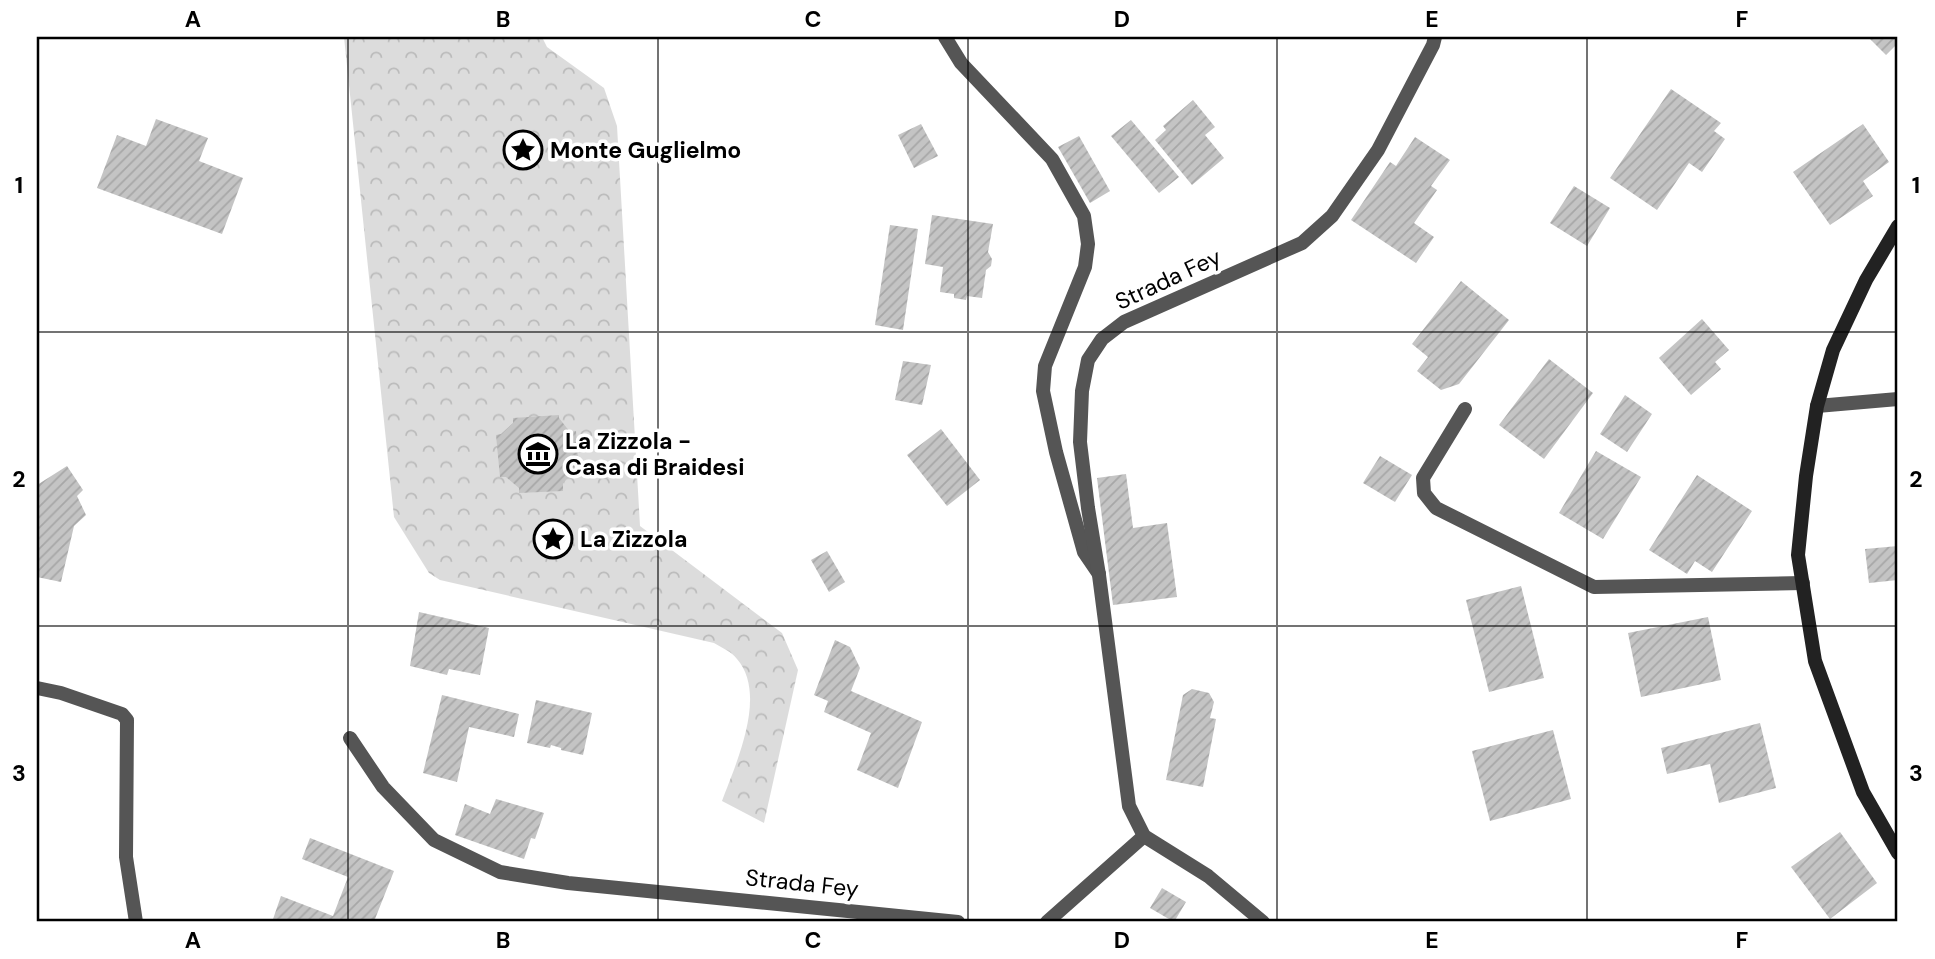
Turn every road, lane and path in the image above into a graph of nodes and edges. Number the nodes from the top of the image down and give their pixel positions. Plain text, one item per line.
1 (945, 37) edge
2 (1435, 37) edge
3 (1898, 226) edge
4 (1898, 399) edge
5 (1817, 406) junction
6 (1465, 409) dead end
7 (1099, 575) junction
8 (1803, 583) junction
9 (37, 688) edge
10 (350, 738) dead end
11 (1144, 836) junction
12 (1898, 853) edge
13 (136, 922) edge
14 (958, 922) edge
15 (1046, 922) edge
16 (1263, 922) edge

1 - 7 street
2 - 7 street, Strada Fey
3 - 5 main road
4 - 5 street
5 - 8 main road
6 - 8 street
7 - 11 street, Strada Fey
8 - 12 main road
9 - 13 street
10 - 14 street, Strada Fey
11 - 15 street
11 - 16 street

